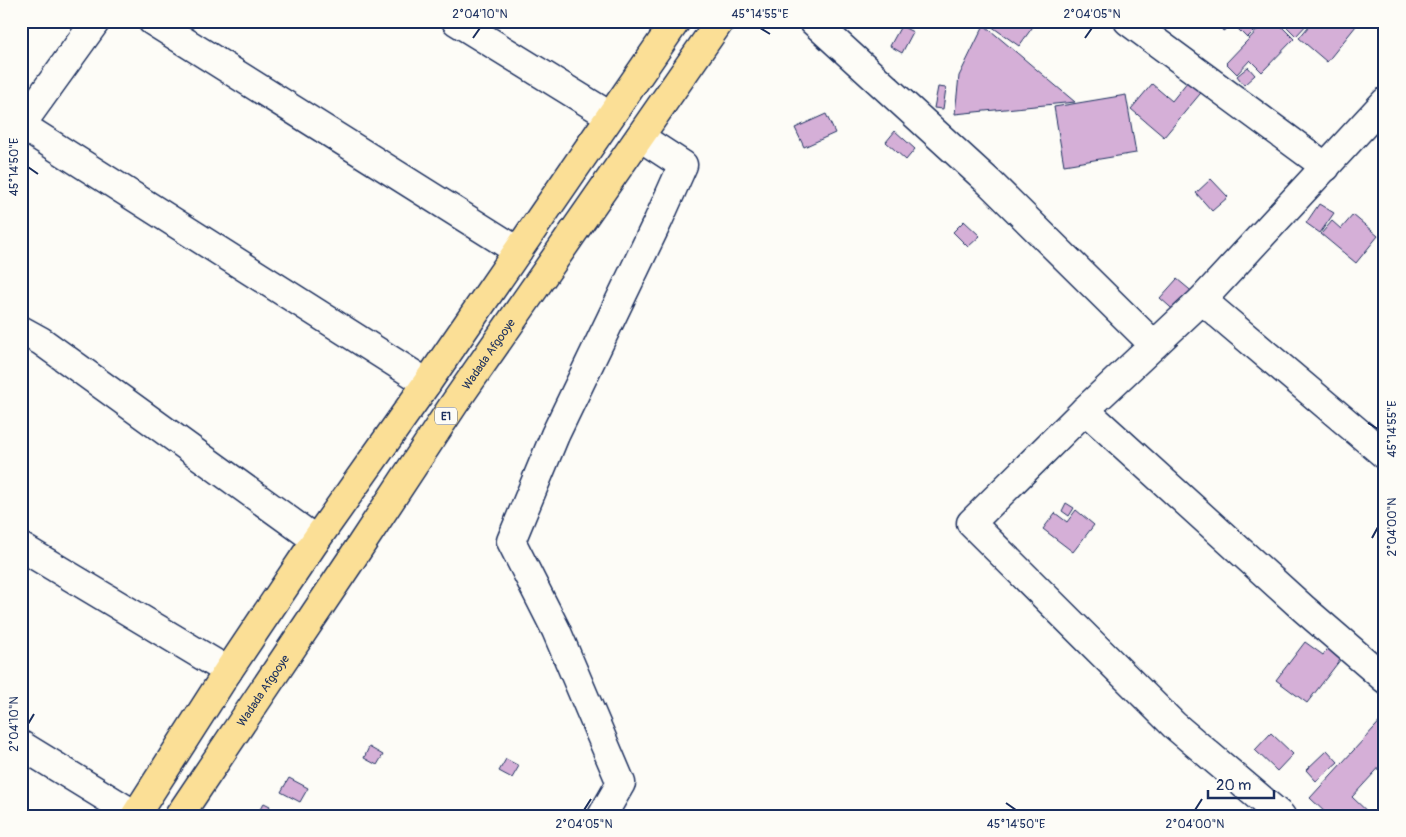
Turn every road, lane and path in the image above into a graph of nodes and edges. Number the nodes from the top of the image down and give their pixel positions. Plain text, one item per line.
1 (96, 21) edge
2 (152, 21) edge
3 (456, 21) edge
4 (676, 21) edge
5 (720, 21) edge
6 (814, 21) edge
7 (1128, 21) edge
8 (1385, 102) edge
9 (610, 116) junction
10 (21, 125) edge
11 (640, 137) junction
12 (1326, 167) junction
13 (518, 251) junction
14 (1202, 300) junction
15 (21, 330) edge
16 (1154, 345) junction
17 (427, 383) junction
18 (1085, 410) junction
19 (1385, 455) edge
20 (316, 540) junction
21 (21, 547) edge
22 (228, 671) junction
23 (1385, 679) edge
24 (21, 745) edge
25 (135, 815) edge
26 (179, 816) edge
27 (602, 816) edge
28 (1281, 816) edge

1 - 10 street
2 - 13 street
3 - 9 street
4 - 9 highway
5 - 11 highway, Wadada Afgooye / E1
6 - 16 street
7 - 12 street
8 - 12 street
9 - 13 highway
10 - 17 street
11 - 26 highway, Wadada Afgooye / E1
11 - 27 street
12 - 14 street
13 - 17 highway
14 - 16 street
14 - 19 street
15 - 20 street
16 - 18 street
17 - 20 highway
18 - 23 street
18 - 28 street
20 - 22 highway
21 - 22 street
22 - 25 highway
24 - 25 street

